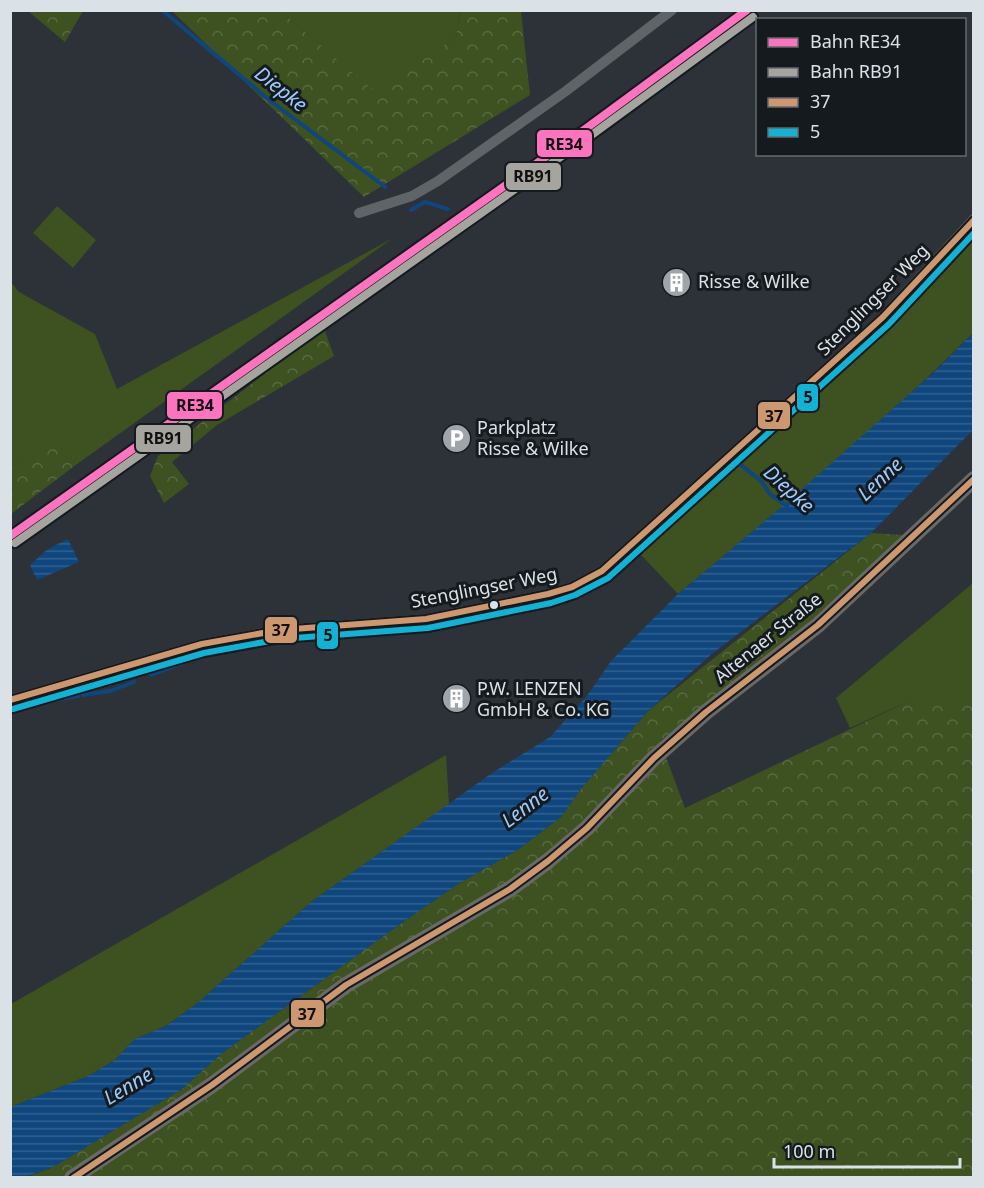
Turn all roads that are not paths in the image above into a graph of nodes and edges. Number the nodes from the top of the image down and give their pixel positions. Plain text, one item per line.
1 (672, 10) edge
2 (359, 213) dead end
3 (974, 219) edge
4 (974, 479) edge
5 (10, 700) edge
6 (72, 1178) edge

1 - 2 street
3 - 5 street, Stenglingser Weg
4 - 6 main road, Altenaer Straße

